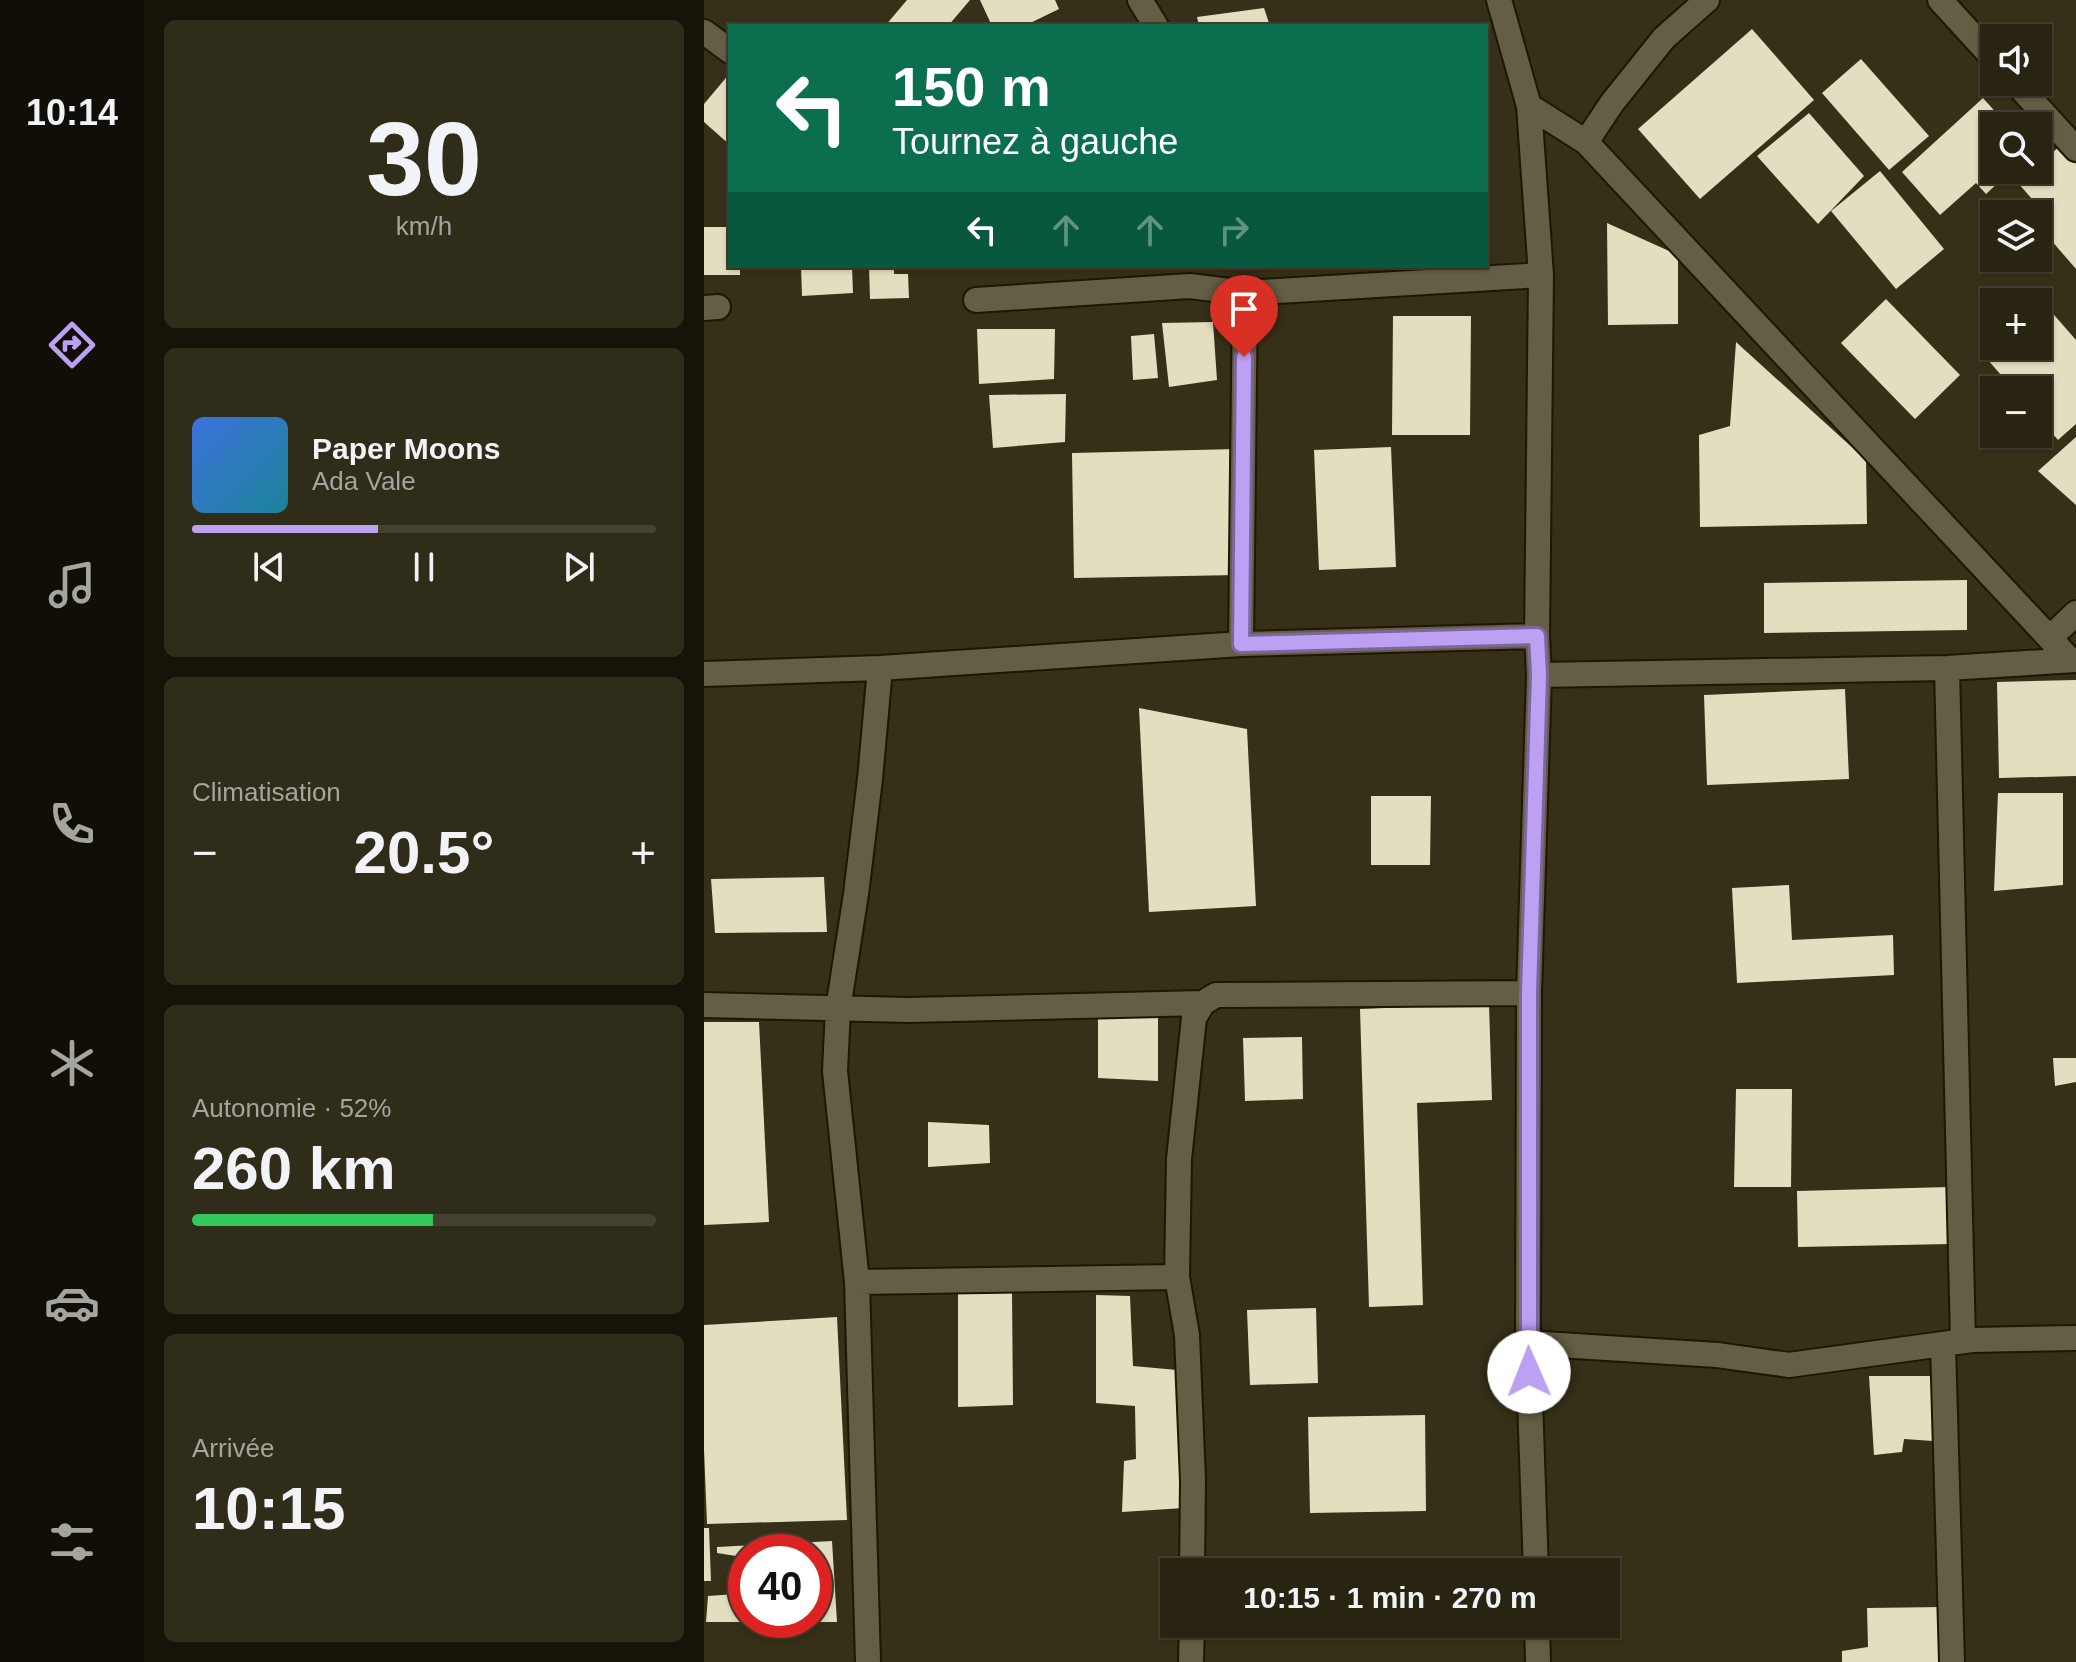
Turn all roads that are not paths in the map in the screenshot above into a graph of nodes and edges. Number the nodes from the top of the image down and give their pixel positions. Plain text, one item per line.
1 (1140, 0) edge
2 (1499, 0) edge
3 (1707, 0) edge
4 (1940, 0) edge
5 (1155, 24) edge
6 (704, 32) edge
7 (1980, 44) edge
8 (728, 50) edge
9 (2028, 96) edge
10 (1529, 106) junction
11 (1586, 142) junction
12 (2076, 149) edge
13 (1541, 275) junction
14 (1190, 276) edge
15 (1245, 293) junction
16 (976, 300) dead end
17 (2076, 613) edge
18 (1537, 636) junction
19 (2050, 638) junction
20 (1241, 644) junction
21 (2073, 660) edge
22 (880, 668) junction
23 (1947, 668) junction
24 (704, 674) edge
25 (1539, 675) junction
26 (1529, 993) junction
27 (1203, 1003) junction
28 (704, 1005) edge
29 (838, 1009) junction
30 (1177, 1277) junction
31 (857, 1282) junction
32 (2076, 1338) edge
33 (1528, 1343) junction
34 (1953, 1343) junction
35 (1192, 1558) edge
36 (1536, 1558) edge
37 (1192, 1638) edge
38 (1537, 1638) edge
39 (868, 1662) edge
40 (1191, 1662) edge
41 (1538, 1662) edge
42 (1952, 1662) edge

1 - 5 street
2 - 10 street
3 - 11 street
4 - 7 street
6 - 8 street
9 - 12 street
10 - 11 street
10 - 13 street
11 - 19 street
13 - 15 street
13 - 18 street
14 - 15 street
14 - 16 street
15 - 20 street
17 - 19 street
18 - 20 street
18 - 25 street
19 - 21 street
20 - 22 street
21 - 23 street
22 - 24 street
22 - 29 street
23 - 25 street
23 - 34 street
25 - 26 street
26 - 27 street
26 - 33 street
27 - 29 street
27 - 30 street
28 - 29 street
29 - 31 street
30 - 31 street
30 - 35 street
31 - 39 street
32 - 34 street
33 - 34 street
33 - 36 street
34 - 42 street
37 - 40 street
38 - 41 street

